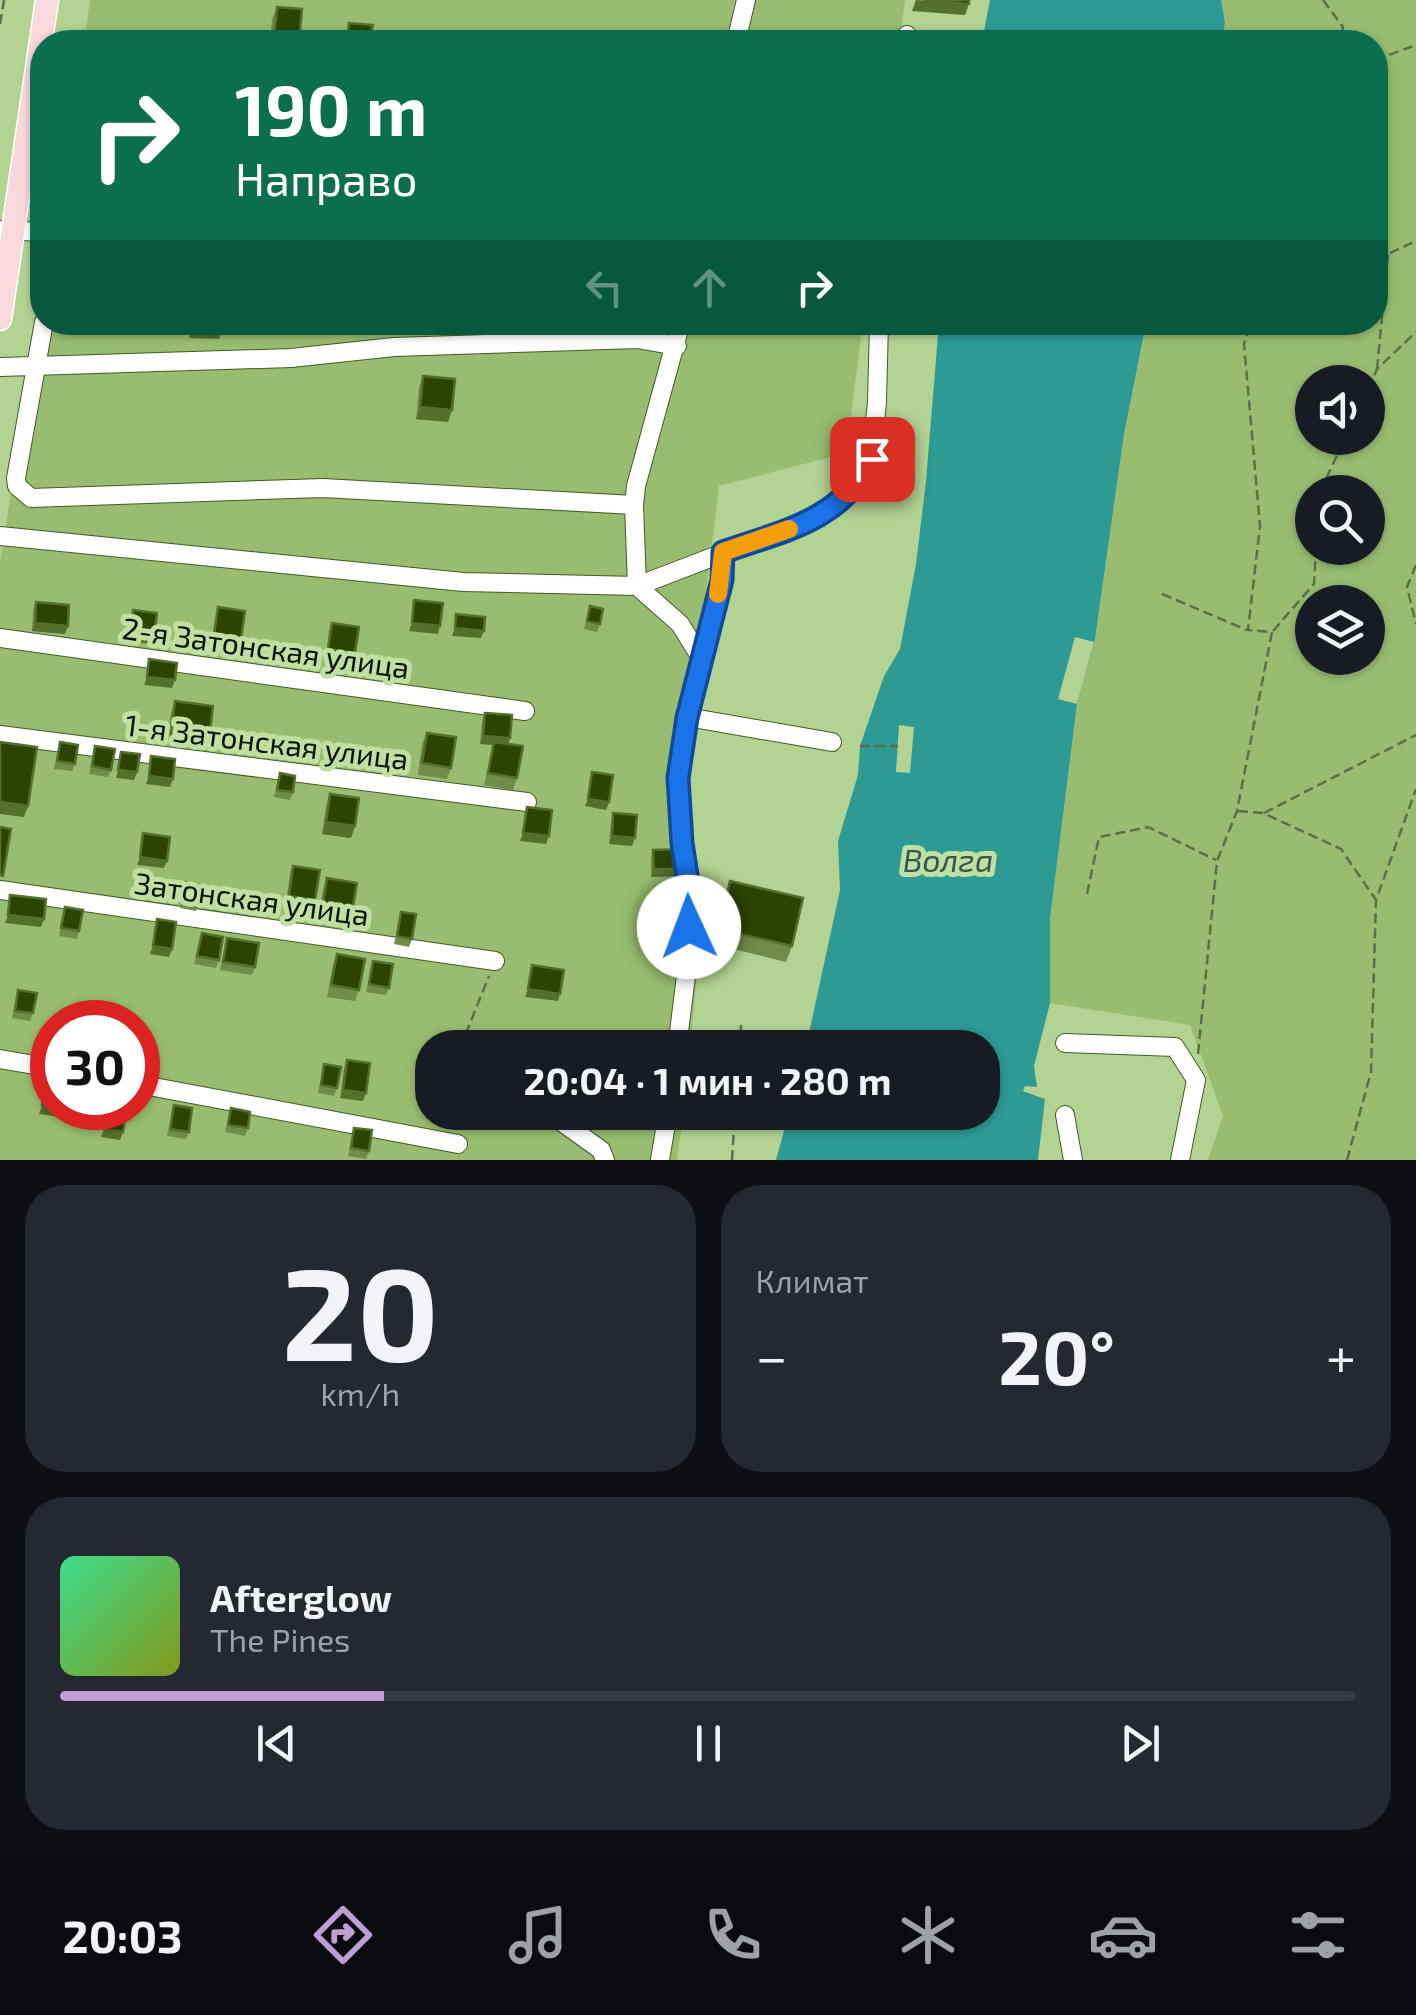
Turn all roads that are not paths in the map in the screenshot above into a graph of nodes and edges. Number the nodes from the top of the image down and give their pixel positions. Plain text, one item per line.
1 (47, 0) edge
2 (746, 0) edge
3 (44, 30) edge
4 (739, 30) edge
5 (30, 129) edge
6 (6, 231) edge
7 (0, 319) edge
8 (42, 335) edge
9 (679, 335) edge
10 (878, 335) edge
11 (677, 346) junction
12 (36, 366) junction
13 (0, 367) edge
14 (634, 504) junction
15 (0, 536) edge
16 (723, 552) junction
17 (637, 586) junction
18 (0, 638) edge
19 (701, 658) junction
20 (525, 711) dead end
21 (687, 718) junction
22 (0, 735) edge
23 (832, 742) dead end
24 (527, 802) dead end
25 (0, 890) edge
26 (495, 961) road end
27 (678, 1030) edge
28 (1065, 1043) dead end
29 (0, 1059) edge
30 (30, 1064) edge
31 (160, 1088) edge
32 (1065, 1115) dead end
33 (573, 1130) edge
34 (665, 1130) edge
35 (458, 1144) dead end
36 (605, 1160) edge
37 (660, 1160) edge
38 (1073, 1160) edge
39 (1180, 1160) edge

1 - 3 main road
2 - 4 street
5 - 6 main road
6 - 7 main road
8 - 12 street
9 - 11 street
10 - 16 street
11 - 12 street
11 - 14 street
12 - 13 street
12 - 14 street
14 - 17 street
15 - 17 street
16 - 17 street
16 - 19 street
17 - 19 street
18 - 20 street, 2-я Затонская улица
19 - 21 street
21 - 23 street
21 - 27 street
22 - 24 street, 1-я Затонская улица
25 - 26 street, Затонская улица
28 - 39 street
29 - 30 street
31 - 35 street
32 - 38 street
33 - 36 street
34 - 37 street

